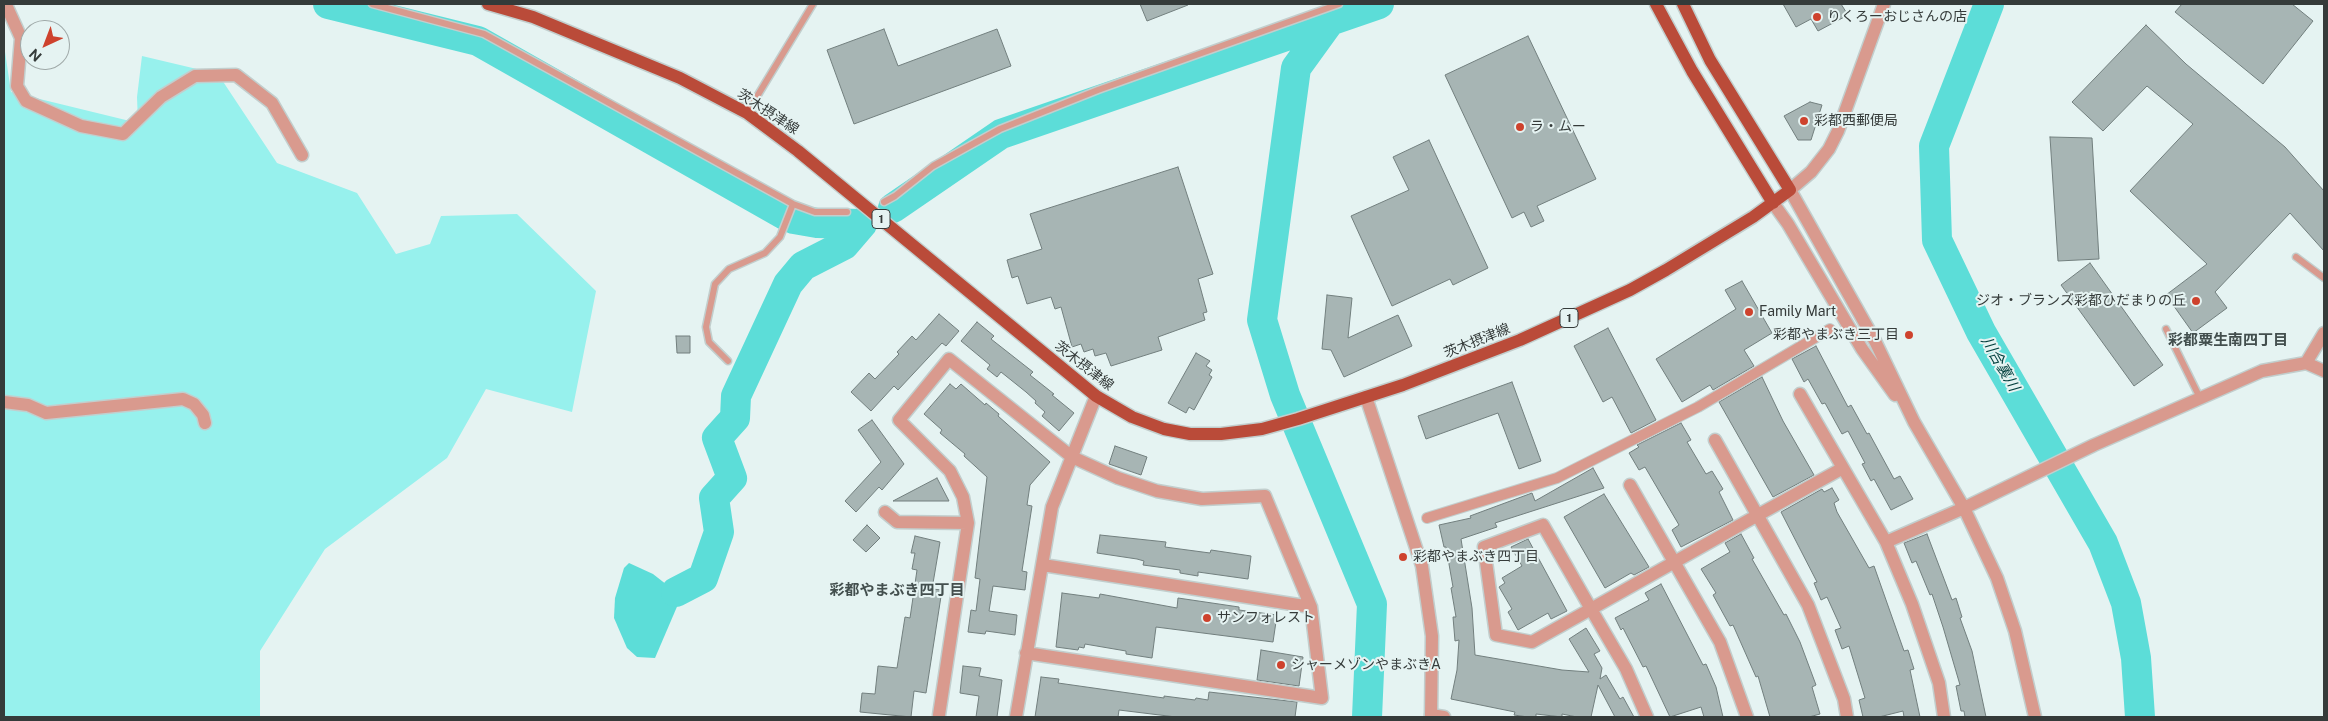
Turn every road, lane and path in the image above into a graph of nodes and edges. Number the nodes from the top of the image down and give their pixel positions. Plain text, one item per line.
1 (372, 4) edge
2 (488, 4) edge
3 (813, 4) edge
4 (1339, 4) edge
5 (1656, 4) edge
6 (1683, 4) edge
7 (1884, 4) edge
8 (4, 5) edge
9 (747, 114) junction
10 (302, 155) dead end
11 (1790, 190) junction
12 (884, 202) dead end
13 (1773, 203) junction
14 (792, 205) junction
15 (847, 212) dead end
16 (2296, 257) dead end
17 (2324, 278) edge
18 (1830, 329) dead end
19 (2166, 329) dead end
20 (2324, 333) edge
21 (728, 361) dead end
22 (2306, 363) junction
23 (2324, 371) edge
24 (1800, 394) dead end
25 (1096, 396) junction
26 (1366, 397) junction
27 (2200, 398) junction
28 (4, 402) edge
29 (1914, 422) junction
30 (205, 423) dead end
31 (1715, 440) dead end
32 (1072, 457) junction
33 (1843, 468) junction
34 (1630, 485) dead end
35 (1964, 508) junction
36 (885, 512) dead end
37 (1758, 515) junction
38 (1427, 518) dead end
39 (968, 523) junction
40 (1886, 542) junction
41 (1674, 562) junction
42 (1043, 565) junction
43 (1311, 607) junction
44 (1591, 609) junction
45 (1026, 653) junction
46 (939, 715) dead end
47 (1016, 717) edge
48 (1435, 717) edge
49 (1647, 717) edge
50 (1748, 717) edge
51 (1847, 717) edge
52 (1944, 717) edge
53 (2034, 717) edge

1 - 14 lane
2 - 9 main road, 茨木摂津線 / 1
3 - 9 lane
4 - 12 lane
5 - 13 main road
6 - 11 main road
7 - 11 street
8 - 10 street
9 - 25 main road, 茨木摂津線 / 1
11 - 13 main road, 茨木摂津線 / 1
11 - 29 street
13 - 26 main road, 茨木摂津線 / 1
13 - 29 street
14 - 15 lane
14 - 21 lane
16 - 17 lane
18 - 38 street
19 - 27 lane
20 - 22 street
22 - 23 street
22 - 27 street
24 - 33 street
25 - 26 main road, 茨木摂津線 / 1
25 - 32 street
26 - 48 street
27 - 35 street
28 - 30 street
29 - 35 street
31 - 37 street
32 - 39 street
32 - 42 street
32 - 43 street
33 - 37 street
33 - 40 street
34 - 41 street
35 - 40 street
35 - 53 street
36 - 39 street
37 - 41 street
37 - 51 street
39 - 46 street
40 - 52 street
41 - 44 street
41 - 50 street
42 - 43 street
42 - 45 street
43 - 45 street
44 - 44 street
44 - 49 street
45 - 47 street

